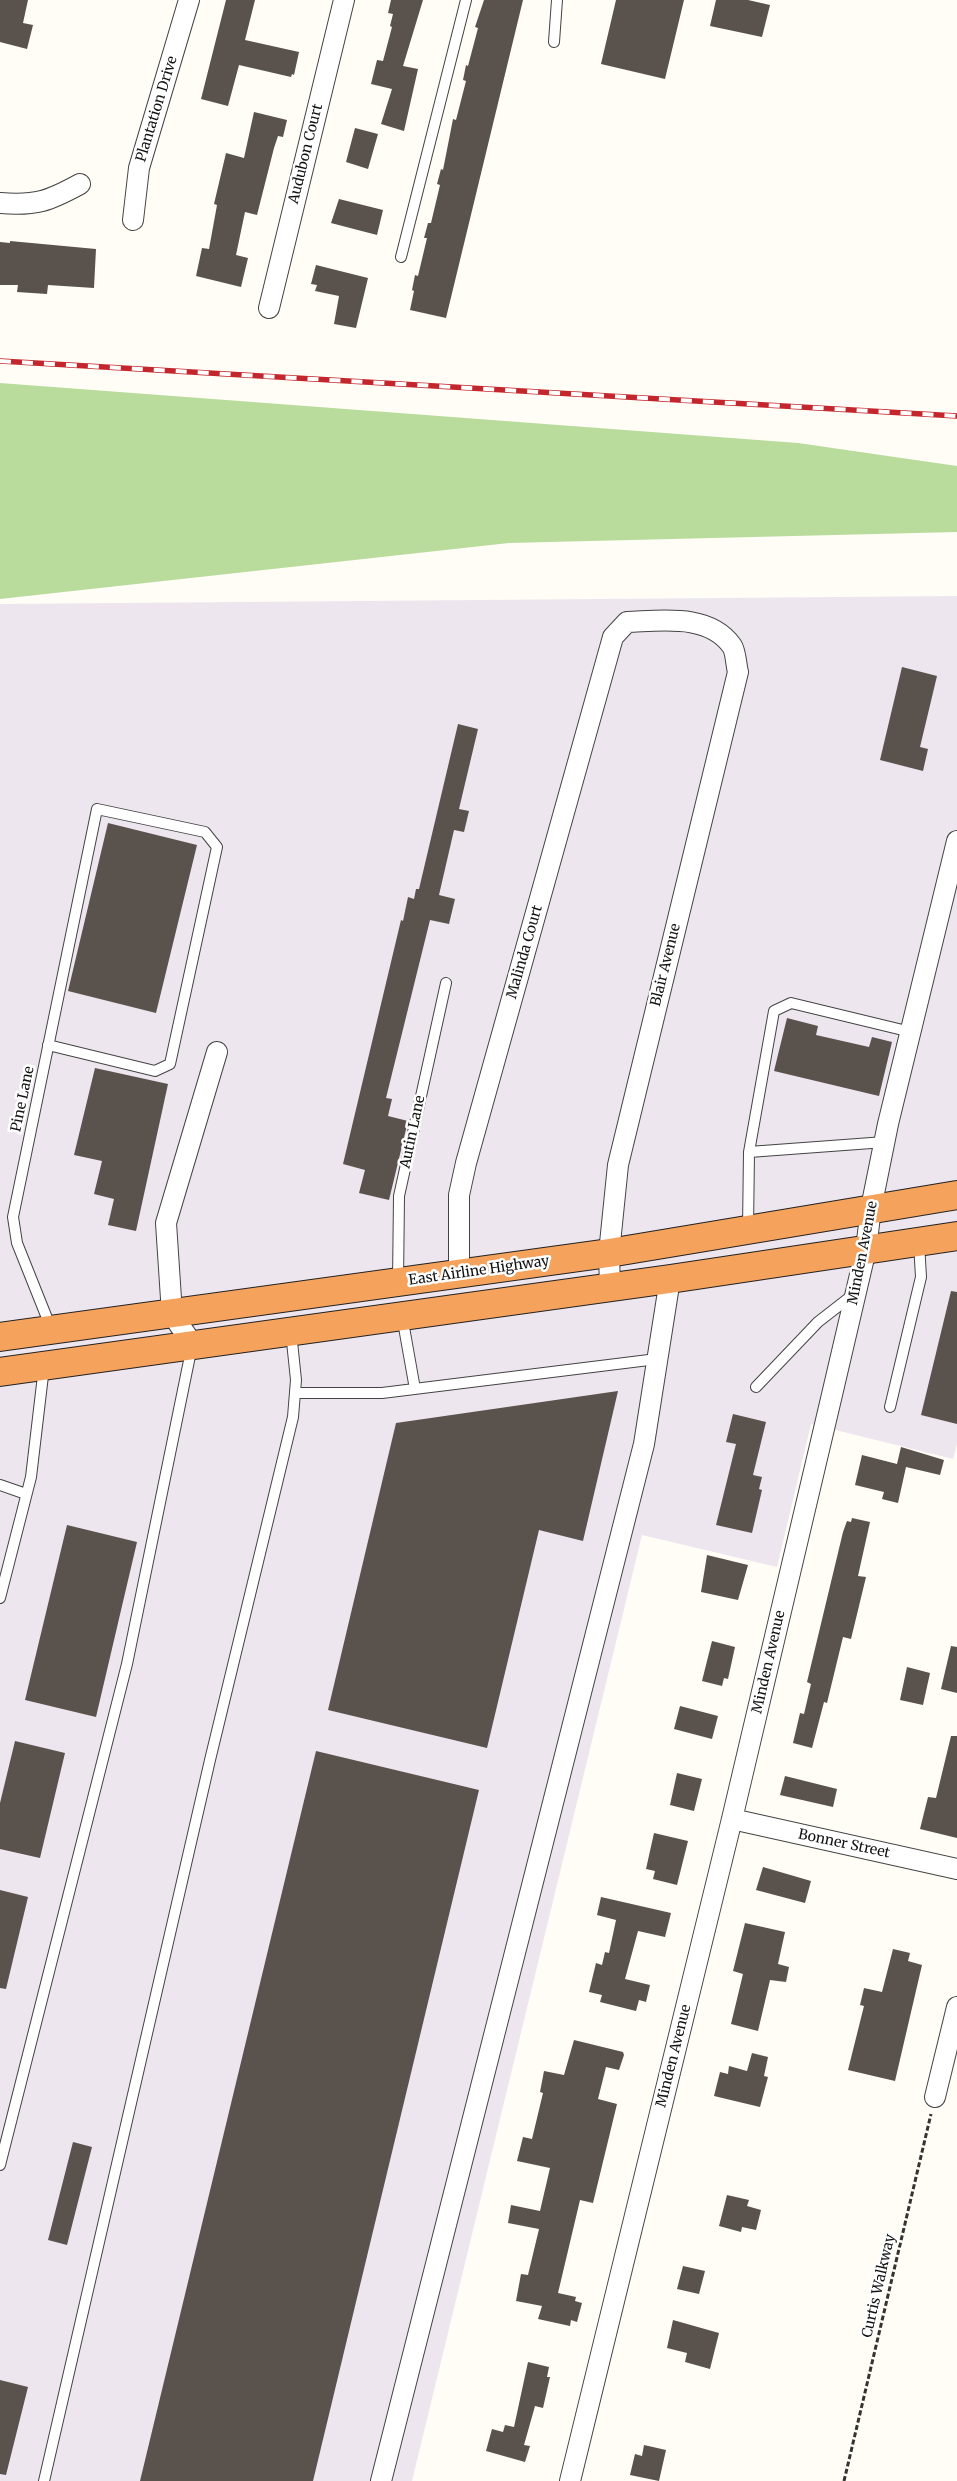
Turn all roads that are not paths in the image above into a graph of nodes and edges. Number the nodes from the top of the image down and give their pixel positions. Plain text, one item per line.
1 (189, 0) edge
2 (344, 0) edge
3 (466, 0) edge
4 (557, 0) edge
5 (554, 42) dead end
6 (80, 184) dead end
7 (0, 203) edge
8 (133, 220) dead end
9 (401, 257) dead end
10 (269, 308) dead end
11 (616, 634) joint
12 (957, 840) edge
13 (446, 983) dead end
14 (911, 1032) junction
15 (48, 1045) junction
16 (216, 1052) dead end
17 (885, 1142) junction
18 (749, 1152) junction
19 (957, 1195) edge
20 (871, 1208) junction
21 (748, 1229) junction
22 (957, 1236) edge
23 (919, 1242) junction
24 (866, 1249) junction
25 (610, 1253) junction
26 (459, 1275) junction
27 (670, 1279) junction
28 (398, 1283) junction
29 (610, 1287) junction
30 (856, 1292) junction
31 (172, 1314) junction
32 (402, 1316) junction
33 (52, 1331) junction
34 (291, 1331) junction
35 (0, 1337) edge
36 (193, 1345) junction
37 (657, 1359) junction
38 (44, 1367) junction
39 (0, 1372) edge
40 (756, 1387) dead end
41 (415, 1389) junction
42 (295, 1393) junction
43 (890, 1407) dead end
44 (0, 1485) edge
45 (26, 1494) junction
46 (0, 1598) edge
47 (732, 1819) junction
48 (957, 1869) edge
49 (957, 2007) edge
50 (935, 2097) road end
51 (0, 2165) edge
52 (44, 2481) edge
53 (381, 2481) edge
54 (570, 2481) edge

1 - 8 street, Plantation Drive
2 - 10 street, Audubon Court
3 - 9 lane
4 - 5 lane
6 - 7 street
11 - 25 street, Blair Avenue
11 - 26 street, Malinda Court
12 - 14 street, Minden Avenue
13 - 28 lane, Autin Lane
14 - 17 street, Minden Avenue
14 - 18 lane
15 - 15 lane, Pine Lane
15 - 33 lane, Pine Lane
16 - 31 street
17 - 18 lane
17 - 20 street, Minden Avenue
18 - 21 lane
19 - 20 highway, East Airline Highway
20 - 21 highway, East Airline Highway
20 - 24 street, Minden Avenue
21 - 25 highway, East Airline Highway
22 - 23 highway
23 - 24 highway
23 - 43 lane
24 - 27 highway
24 - 30 street, Minden Avenue
25 - 26 highway, East Airline Highway
25 - 29 street, Blair Avenue
26 - 28 highway, East Airline Highway
27 - 29 highway
27 - 37 street
28 - 31 highway, East Airline Highway
29 - 32 highway
30 - 40 lane
30 - 47 street, Minden Avenue
31 - 33 highway, East Airline Highway
31 - 36 street
32 - 34 highway
32 - 41 lane
33 - 35 highway, East Airline Highway
34 - 36 highway
34 - 42 lane
36 - 38 highway
36 - 51 lane
37 - 41 lane
37 - 53 street
38 - 39 highway
38 - 45 lane
41 - 42 lane
42 - 52 lane
44 - 45 lane
45 - 46 lane
47 - 48 street, Bonner Street
47 - 54 street, Minden Avenue
49 - 50 street

